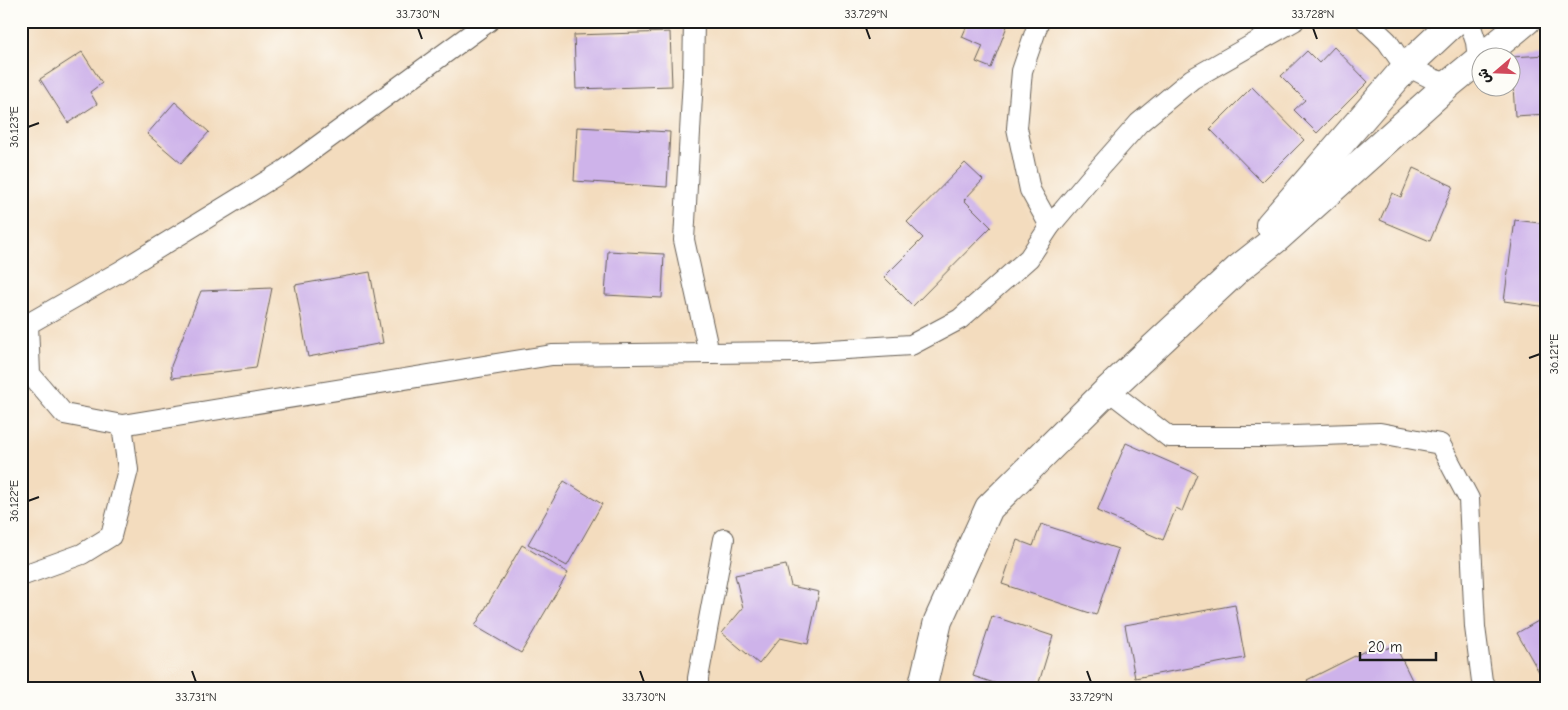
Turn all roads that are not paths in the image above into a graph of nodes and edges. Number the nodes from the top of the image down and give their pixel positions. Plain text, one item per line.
1 (489, 21) edge
2 (694, 21) edge
3 (1039, 21) edge
4 (1294, 21) edge
5 (1366, 21) edge
6 (1455, 21) edge
7 (1469, 21) edge
8 (1526, 21) edge
9 (1477, 48) edge
10 (1492, 48) edge
11 (1407, 66) junction
12 (1470, 66) edge
13 (1450, 84) junction
14 (1050, 226) junction
15 (1238, 268) junction
16 (24, 326) edge
17 (709, 353) junction
18 (1108, 390) junction
19 (122, 425) junction
20 (724, 540) dead end
21 (21, 576) edge
22 (698, 689) edge
23 (922, 689) edge
24 (1486, 689) edge

1 - 16 street
2 - 17 street
3 - 14 street
4 - 14 street
5 - 11 street
6 - 11 main road
7 - 9 street
8 - 10 main road
11 - 13 street
11 - 15 main road
12 - 13 main road
13 - 15 main road
14 - 17 street
15 - 18 main road
16 - 19 street
17 - 19 street
18 - 23 main road
18 - 24 street
19 - 21 street
20 - 22 street

